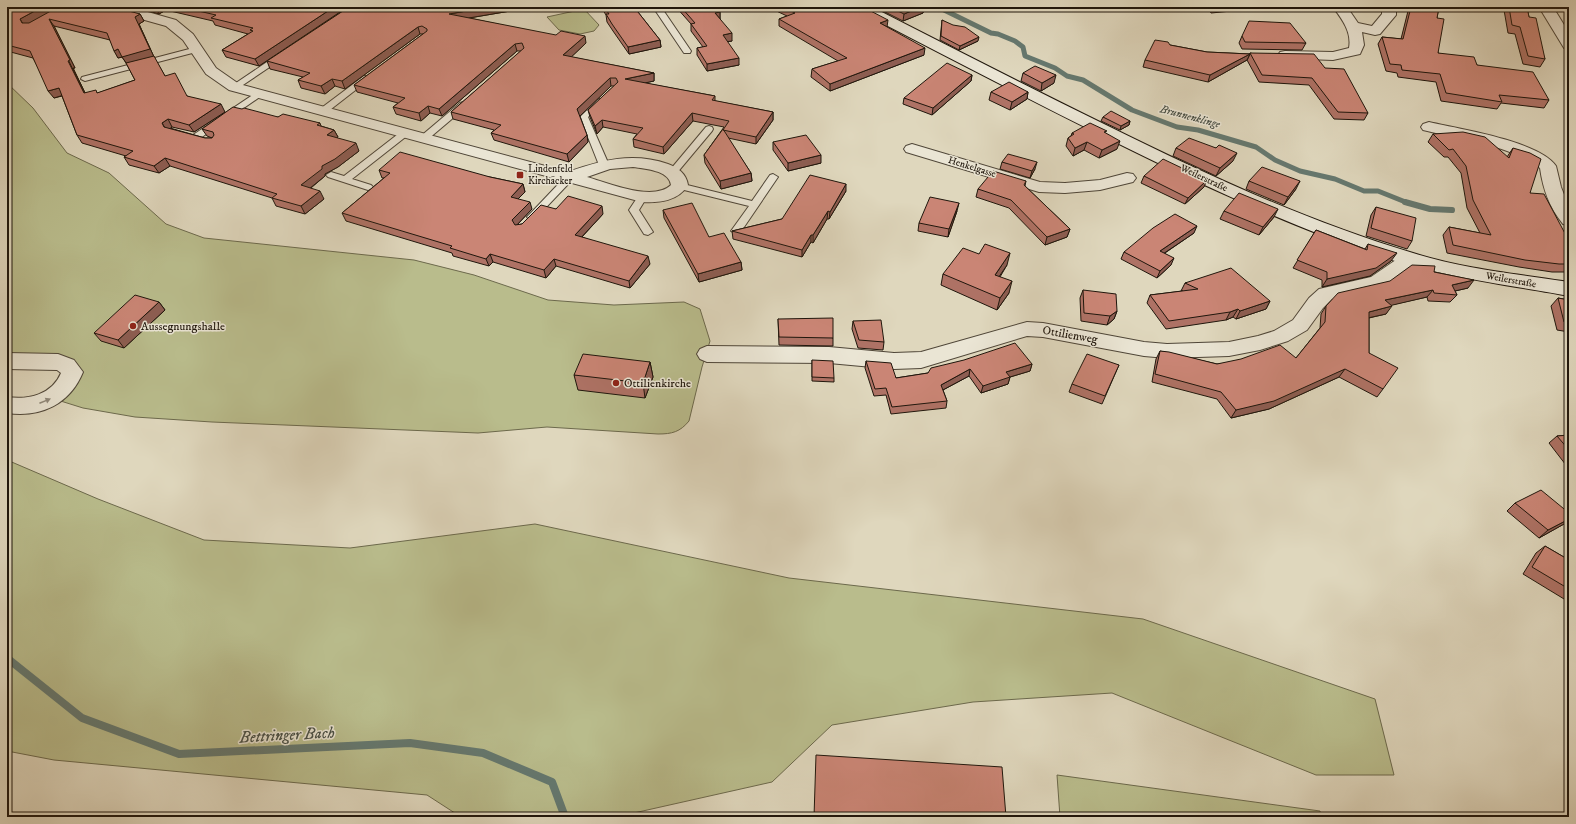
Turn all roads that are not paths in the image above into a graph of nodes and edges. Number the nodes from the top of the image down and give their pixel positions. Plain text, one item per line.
1 (114, 7) edge
2 (161, 7) edge
3 (657, 7) edge
4 (862, 7) edge
5 (1340, 7) edge
6 (1390, 7) edge
7 (1546, 7) edge
8 (146, 15) junction
9 (1353, 26) junction
10 (1569, 45) edge
11 (197, 49) junction
12 (687, 51) dead end
13 (286, 53) edge
14 (1271, 55) edge
15 (373, 74) edge
16 (85, 79) dead end
17 (234, 86) junction
18 (609, 93) edge
19 (260, 94) junction
20 (470, 99) edge
21 (323, 111) junction
22 (1429, 127) dead end
23 (709, 129) dead end
24 (405, 133) junction
25 (424, 138) junction
26 (207, 141) edge
27 (912, 149) dead end
28 (604, 164) junction
29 (331, 175) dead end
30 (570, 177) junction
31 (773, 177) dead end
32 (1127, 178) dead end
33 (676, 179) junction
34 (345, 180) junction
35 (368, 187) dead end
36 (642, 197) junction
37 (754, 204) junction
38 (1569, 220) edge
39 (525, 224) edge
40 (736, 231) edge
41 (648, 232) dead end
42 (1410, 258) junction
43 (1569, 289) edge
44 (707, 354) dead end
45 (7, 361) edge
46 (7, 405) edge

1 - 8 street
2 - 8 street
3 - 12 lane
4 - 42 street, Weilerstraße
5 - 9 street
6 - 9 street
7 - 10 street
8 - 11 street
9 - 14 street
11 - 16 lane
11 - 17 street
13 - 17 lane
15 - 21 lane
17 - 19 street
18 - 28 lane
19 - 21 street
19 - 26 lane
20 - 25 lane
21 - 24 street
22 - 38 street
23 - 33 lane
24 - 25 street
24 - 34 lane
25 - 30 street
27 - 32 street, Henkelgasse
28 - 30 street
28 - 33 street
29 - 34 lane
30 - 36 street
30 - 39 lane
31 - 37 lane
33 - 36 street
33 - 37 lane
34 - 35 lane
36 - 41 lane
37 - 40 lane
42 - 43 street, Weilerstraße
42 - 44 street, Ottilienweg
46 -> 45 street

